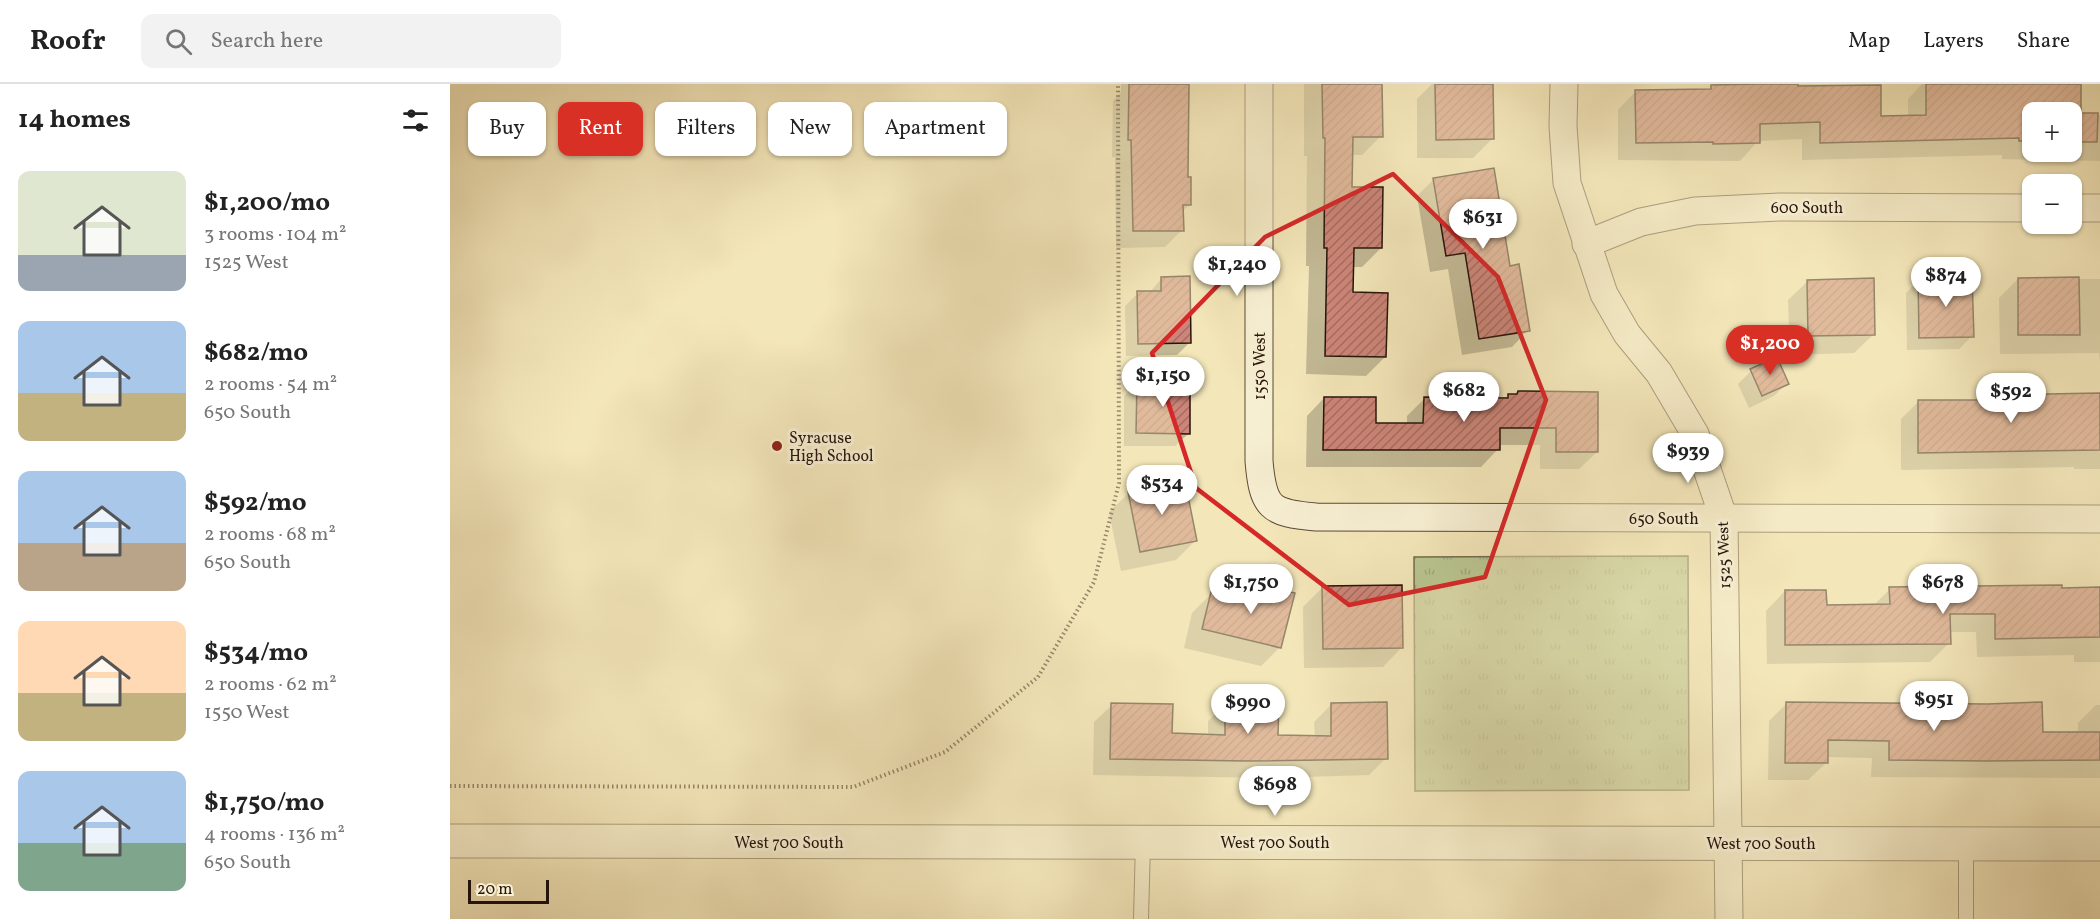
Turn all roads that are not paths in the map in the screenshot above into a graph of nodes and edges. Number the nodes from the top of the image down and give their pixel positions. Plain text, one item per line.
1 (1259, 84) edge
2 (1564, 84) edge
3 (2022, 208) edge
4 (2082, 208) edge
5 (2100, 208) edge
6 (1586, 244) junction
7 (1267, 502) joint
8 (1724, 519) junction
9 (2100, 519) edge
10 (450, 841) edge
11 (1143, 842) junction
12 (1728, 844) junction
13 (1966, 844) junction
14 (2100, 844) edge
15 (1141, 919) edge
16 (1730, 919) edge
17 (1966, 919) edge

1 - 7 street, 1550 West
2 - 6 street, 1525 West
3 - 6 street, 600 South
4 - 5 street
6 - 8 street, 1525 West
7 - 8 street, 650 South
8 - 9 street, 650 South
8 - 12 street, 1525 West
10 - 11 street, West 700 South
11 - 12 street, West 700 South
11 - 15 lane
12 - 13 street, West 700 South
12 - 16 street, 1525 West
13 - 14 street, West 700 South
13 - 17 lane

